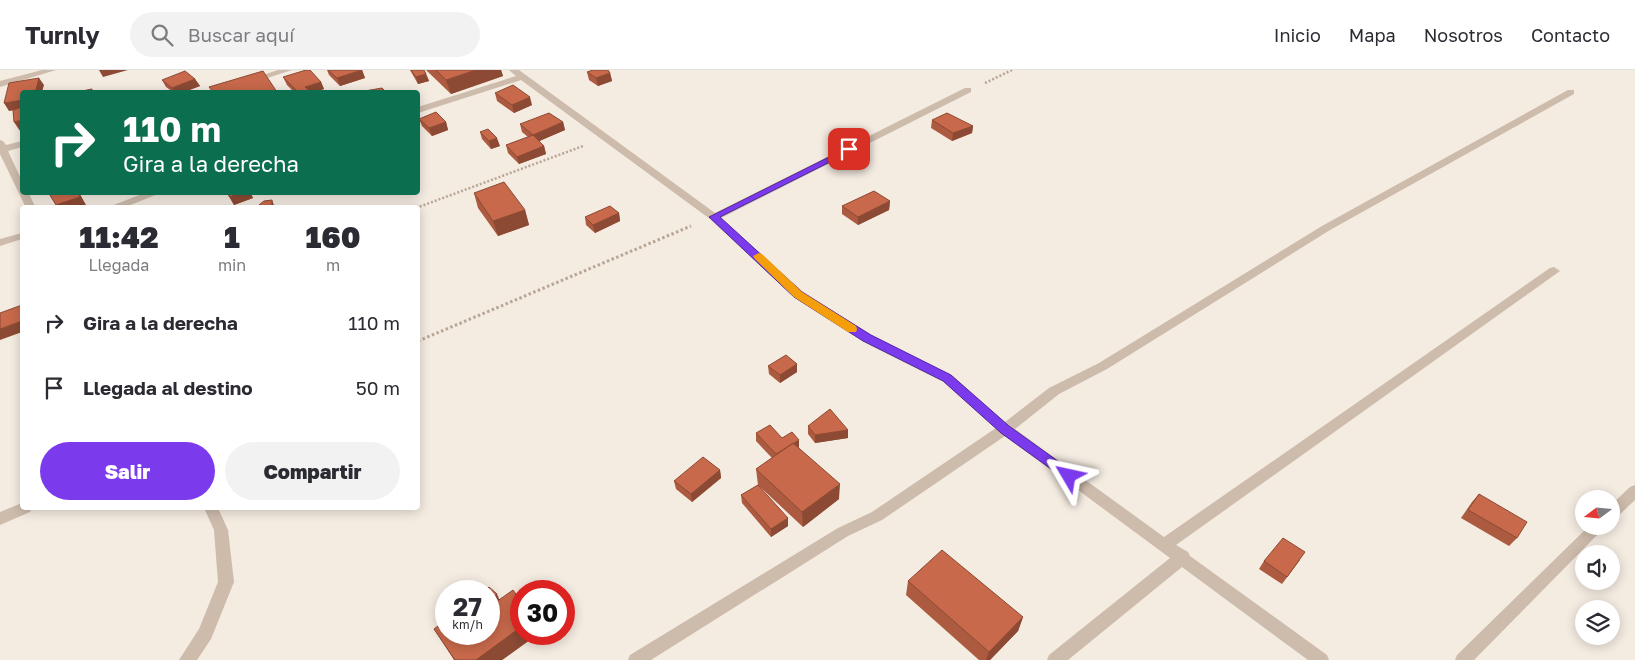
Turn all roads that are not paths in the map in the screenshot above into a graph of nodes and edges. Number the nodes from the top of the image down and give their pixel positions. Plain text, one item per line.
1 (52, 70) edge
2 (288, 70) edge
3 (513, 70) edge
4 (522, 76) junction
5 (0, 84) edge
6 (215, 90) edge
7 (968, 90) road end
8 (1571, 92) dead end
9 (420, 109) edge
10 (20, 144) edge
11 (1, 148) edge
12 (20, 186) edge
13 (149, 195) edge
14 (121, 205) edge
15 (714, 217) junction
16 (20, 237) edge
17 (0, 243) edge
18 (1554, 271) dead end
19 (1005, 429) junction
20 (1635, 491) edge
21 (1620, 505) edge
22 (20, 510) edge
23 (212, 510) edge
24 (0, 519) edge
25 (1590, 535) edge
26 (1165, 545) junction
27 (1183, 557) junction
28 (187, 660) edge
29 (636, 660) edge
30 (1055, 660) edge
31 (1321, 660) edge
32 (1463, 660) edge

1 - 5 street
2 - 6 street
3 - 4 street
4 - 9 street
4 - 15 street
7 - 15 street
8 - 19 street
10 - 11 street
11 - 12 street
13 - 14 street
15 - 19 street
16 - 17 street
18 - 26 street
19 - 26 street
19 - 29 street
20 - 21 street
22 - 24 street
23 - 28 street
25 - 32 street
26 - 27 street
27 - 30 street
27 - 31 street

